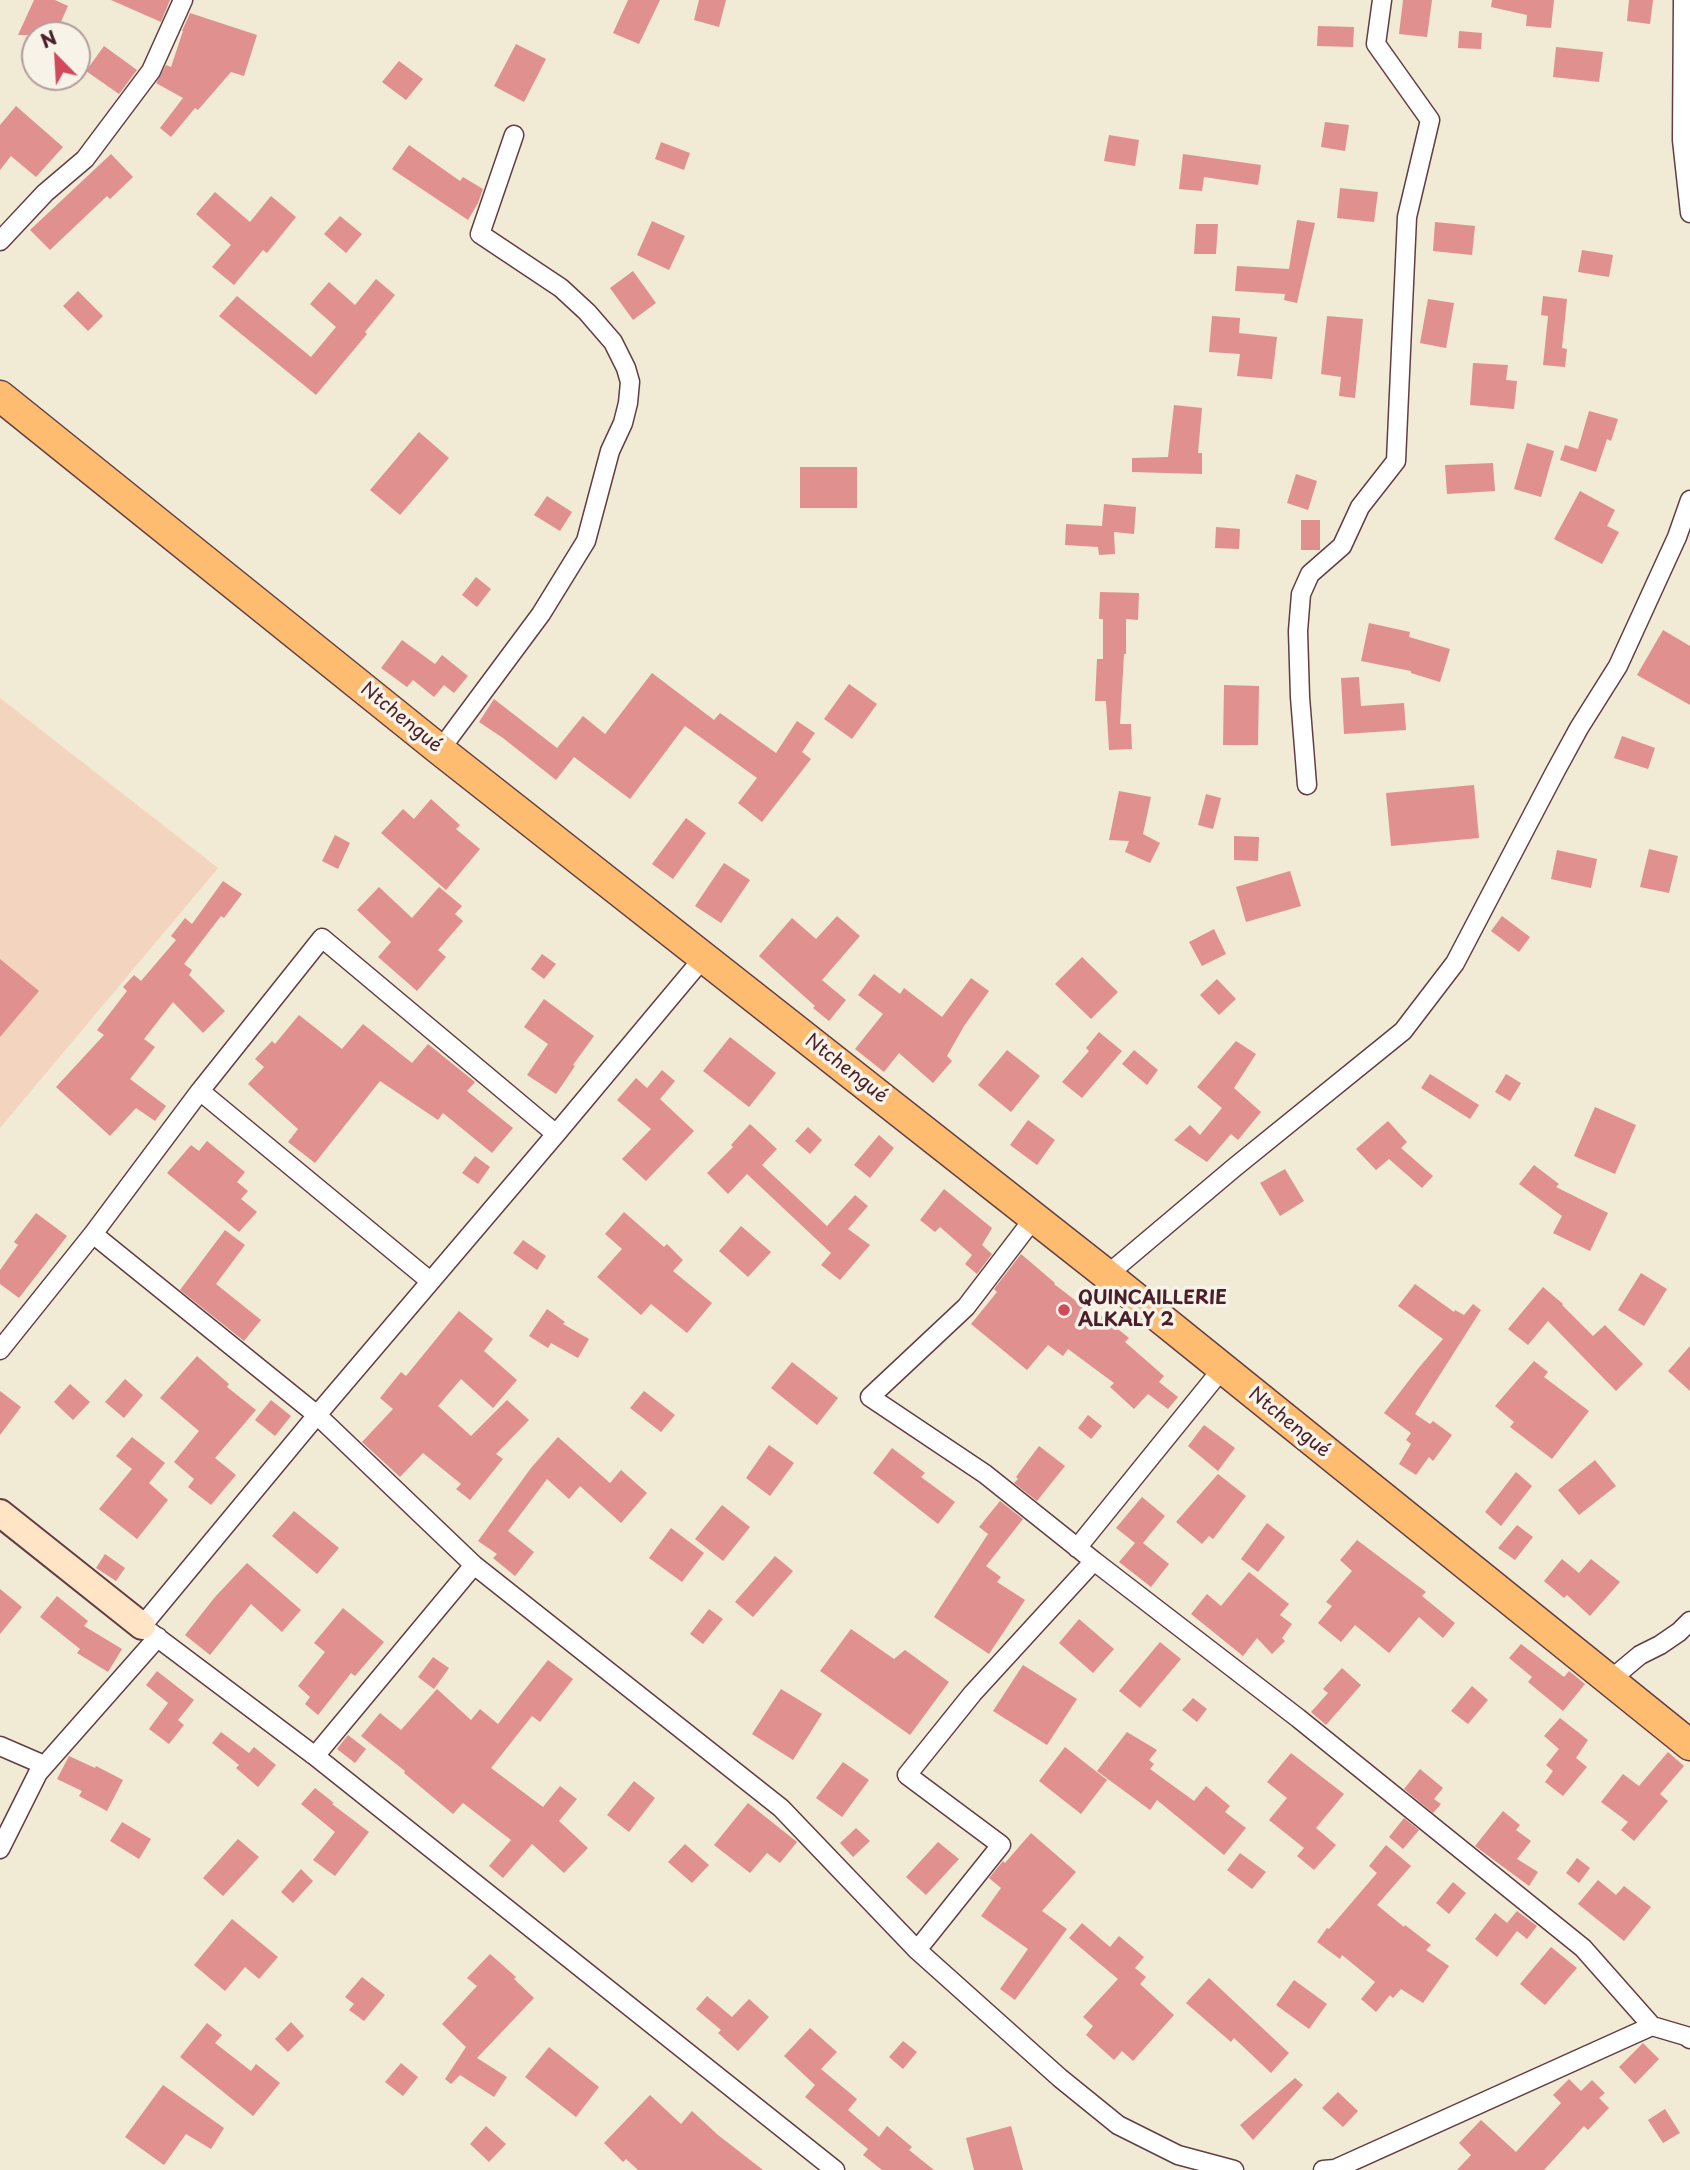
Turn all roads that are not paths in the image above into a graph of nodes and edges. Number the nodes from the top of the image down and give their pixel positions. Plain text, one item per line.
1 (183, 0) edge
2 (1381, 0) edge
3 (1683, 0) edge
4 (514, 135) dead end
5 (1690, 213) edge
6 (0, 241) edge
7 (0, 396) edge
8 (1690, 500) edge
9 (440, 750) junction
10 (1307, 786) dead end
11 (704, 957) junction
12 (200, 1091) junction
13 (556, 1135) junction
14 (1034, 1217) junction
15 (93, 1234) junction
16 (1107, 1275) junction
17 (430, 1281) junction
18 (0, 1350) edge
19 (1222, 1369) junction
20 (317, 1415) junction
21 (0, 1513) edge
22 (1077, 1548) junction
23 (1094, 1560) junction
24 (474, 1565) junction
25 (1690, 1621) edge
26 (150, 1632) junction
27 (1610, 1680) junction
28 (1690, 1745) edge
29 (0, 1746) edge
30 (315, 1756) junction
31 (44, 1765) junction
32 (0, 1849) edge
33 (917, 1950) junction
34 (1652, 2026) junction
35 (1690, 2039) edge
36 (835, 2170) edge
37 (1234, 2170) edge
38 (1323, 2170) edge

1 - 6 street
2 - 10 street
3 - 5 street
4 - 9 street
7 - 9 main road, Ntchengué
8 - 16 street
9 - 11 main road, Ntchengué
11 - 13 street
11 - 14 main road, Ntchengué
12 - 13 street
12 - 15 street
12 - 17 street
13 - 17 street
14 - 16 main road, Ntchengué
14 - 22 street
15 - 18 street
15 - 20 street
16 - 19 main road, Ntchengué
17 - 20 street
19 - 22 street
19 - 27 main road, Ntchengué
20 - 24 street
20 - 26 street
21 - 26 street
22 - 23 street
23 - 33 street
23 - 34 street
24 - 30 street
24 - 33 street
25 - 27 street
26 - 30 street
26 - 31 street
27 - 28 main road, Ntchengué
29 - 31 street
30 - 36 street
31 - 32 street
33 - 37 street
34 - 35 street
34 - 38 street

